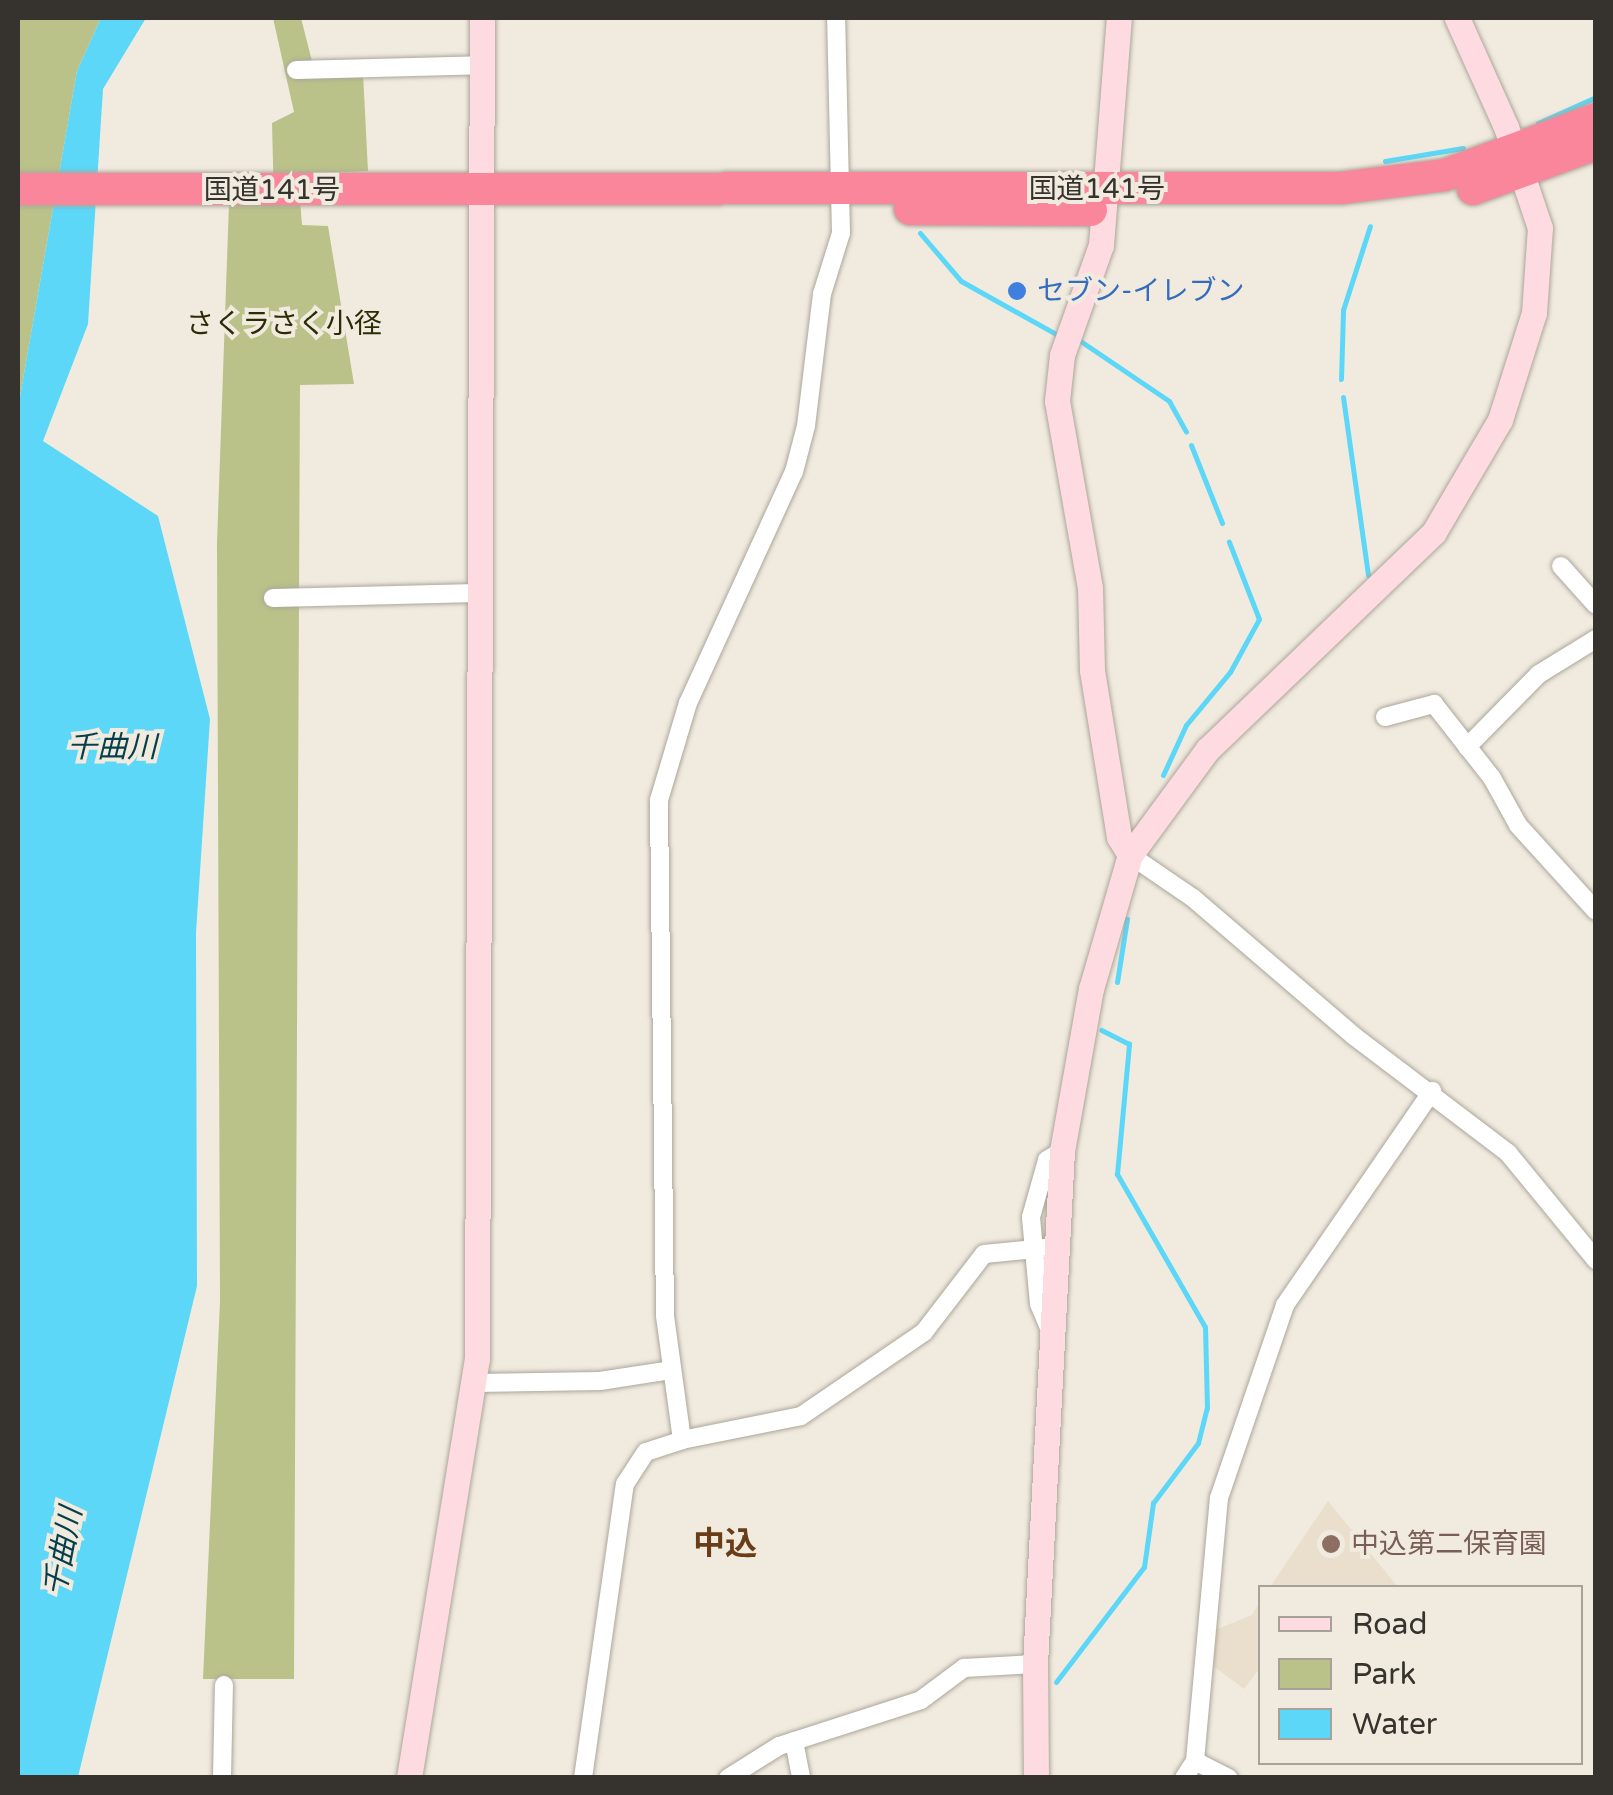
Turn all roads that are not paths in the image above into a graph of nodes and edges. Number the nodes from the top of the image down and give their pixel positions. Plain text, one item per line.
1 (482, 18) edge
2 (836, 18) edge
3 (1118, 18) edge
4 (1457, 18) edge
5 (482, 65) junction
6 (296, 70) dead end
7 (1596, 119) edge
8 (1596, 144) edge
9 (1520, 164) junction
10 (18, 189) edge
11 (480, 190) junction
12 (840, 195) junction
13 (1106, 199) junction
14 (1561, 566) dead end
15 (478, 593) junction
16 (273, 598) dead end
17 (1596, 606) edge
18 (1596, 639) edge
19 (1386, 716) dead end
20 (1467, 747) junction
21 (1130, 855) junction
22 (1596, 911) edge
23 (1432, 1091) junction
24 (1044, 1246) junction
25 (1596, 1260) edge
26 (672, 1370) junction
27 (476, 1383) junction
28 (682, 1440) junction
29 (1035, 1664) junction
30 (224, 1685) dead end
31 (794, 1741) junction
32 (1196, 1761) junction
33 (222, 1778) edge
34 (409, 1778) edge
35 (583, 1778) edge
36 (728, 1778) edge
37 (801, 1778) edge
38 (1036, 1778) edge
39 (1184, 1778) edge
40 (1229, 1778) edge

1 - 5 street
2 - 12 street
3 - 13 street
4 - 9 street
5 - 6 street
5 - 11 street
7 - 9 highway, 国道141号
8 - 9 highway, 国道141号
9 - 13 highway, 国道141号
9 - 13 highway, 国道141号
9 - 21 street
10 - 11 highway, 国道141号
11 - 12 highway, 国道141号
11 - 15 street
12 - 13 highway, 国道141号
12 - 26 street
13 - 21 street
14 - 17 street
15 - 16 street
15 - 27 street
18 - 20 street
19 - 20 street
20 - 22 street
21 - 23 street
21 - 24 street
23 - 25 street
23 - 32 street
24 - 28 street
24 - 29 street
26 - 27 street
26 - 28 street
27 - 34 street
28 - 35 street
29 - 31 street
29 - 38 street
30 - 33 street
31 - 36 street
31 - 37 street
32 - 39 street
32 - 40 street

